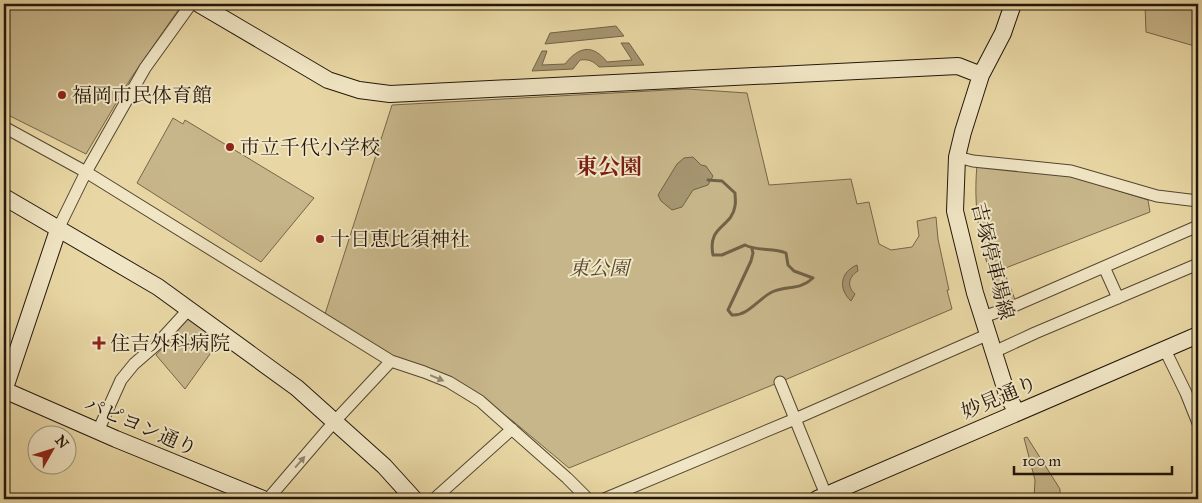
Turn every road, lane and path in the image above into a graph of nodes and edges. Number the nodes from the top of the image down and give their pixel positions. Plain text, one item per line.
1 (191, 4) edge
2 (199, 4) edge
3 (1013, 4) edge
4 (981, 74) junction
5 (4, 127) edge
6 (957, 158) junction
7 (86, 172) junction
8 (4, 197) edge
9 (1198, 201) edge
10 (1198, 226) edge
11 (59, 227) junction
12 (1198, 264) edge
13 (1104, 267) junction
14 (1118, 298) junction
15 (189, 309) junction
16 (984, 317) junction
17 (989, 334) junction
18 (1198, 335) edge
19 (1165, 350) junction
20 (994, 352) junction
21 (392, 361) junction
22 (780, 382) dead end
23 (4, 390) edge
24 (1017, 413) junction
25 (795, 419) junction
26 (334, 422) junction
27 (1198, 423) edge
28 (512, 429) junction
29 (98, 431) junction
30 (821, 497) edge
31 (263, 499) edge
32 (268, 499) edge
33 (414, 499) edge
34 (434, 499) edge
35 (588, 499) edge
36 (604, 499) edge

1 - 7 street
2 - 4 street
3 - 4 street, 吉塚停車場線
4 - 6 street, 吉塚停車場線
5 - 7 street
6 - 9 street
6 - 16 street, 吉塚停車場線
7 - 11 street
7 - 21 street
8 - 11 street
10 - 13 street
11 - 15 street
11 - 23 street
12 - 14 street
13 - 14 street
13 - 16 street
14 - 20 street
15 - 26 street
15 - 29 street
16 - 17 street, 吉塚停車場線
17 - 20 street, 吉塚停車場線
17 - 25 street
18 - 19 street, 妙見通り
19 - 24 street, 妙見通り
19 - 27 street
20 - 24 street, 吉塚停車場線
21 - 26 street
21 -> 28 street
22 - 25 street
23 - 29 street, パピヨン通り
24 - 30 street, 妙見通り
25 - 30 street
25 - 36 street
32 -> 26 street
26 - 33 street
28 - 34 street
28 - 35 street
29 - 31 street, パピヨン通り

